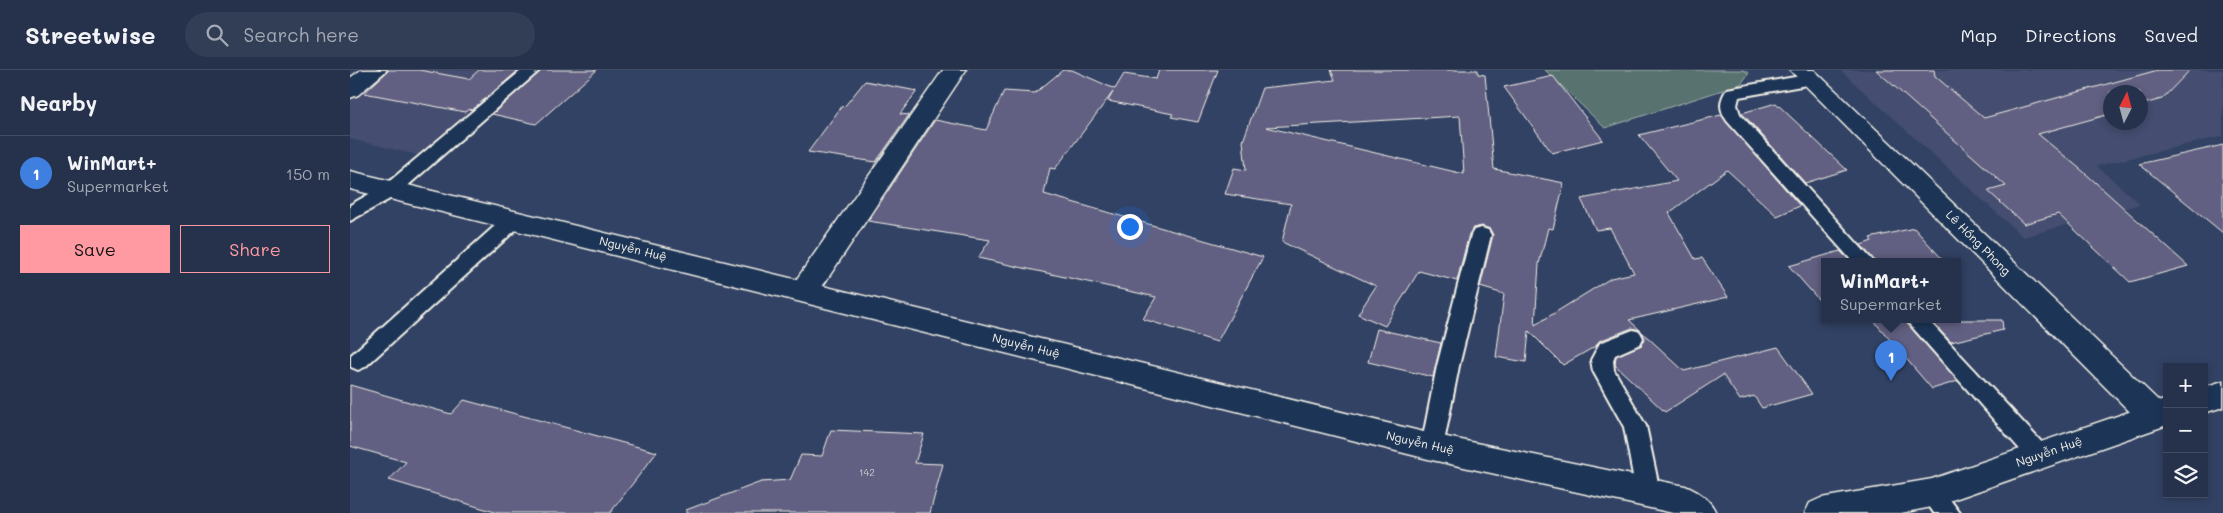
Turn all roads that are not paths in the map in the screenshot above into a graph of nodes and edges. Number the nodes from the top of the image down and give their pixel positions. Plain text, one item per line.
1 (376, 70) edge
2 (532, 70) edge
3 (955, 70) edge
4 (1807, 75) edge
5 (350, 90) edge
6 (350, 180) edge
7 (391, 190) junction
8 (350, 214) edge
9 (514, 220) junction
10 (1481, 235) dead end
11 (1860, 258) edge
12 (804, 291) junction
13 (1919, 323) edge
14 (1633, 338) dead end
15 (358, 361) dead end
16 (2223, 394) edge
17 (2208, 399) edge
18 (2161, 414) edge
19 (1432, 446) junction
20 (2039, 454) junction
21 (1648, 492) junction
22 (1940, 503) edge
23 (1700, 513) edge
24 (1821, 513) edge

1 - 5 main road
2 - 7 lane
3 - 12 main road
4 - 11 lane
4 - 18 main road, Lê Hồng Phong
6 - 7 main road, Nguyễn Huệ
7 - 8 lane
7 - 9 main road, Nguyễn Huệ
9 - 12 main road, Nguyễn Huệ
9 - 15 lane
10 - 19 lane
12 - 19 main road, Nguyễn Huệ
13 - 20 lane
14 - 21 lane
16 - 17 main road
18 - 20 main road, Nguyễn Huệ
19 - 21 main road, Nguyễn Huệ
20 - 22 main road, Nguyễn Huệ
21 - 23 main road, Nguyễn Huệ
22 - 24 main road, Nguyễn Huệ

